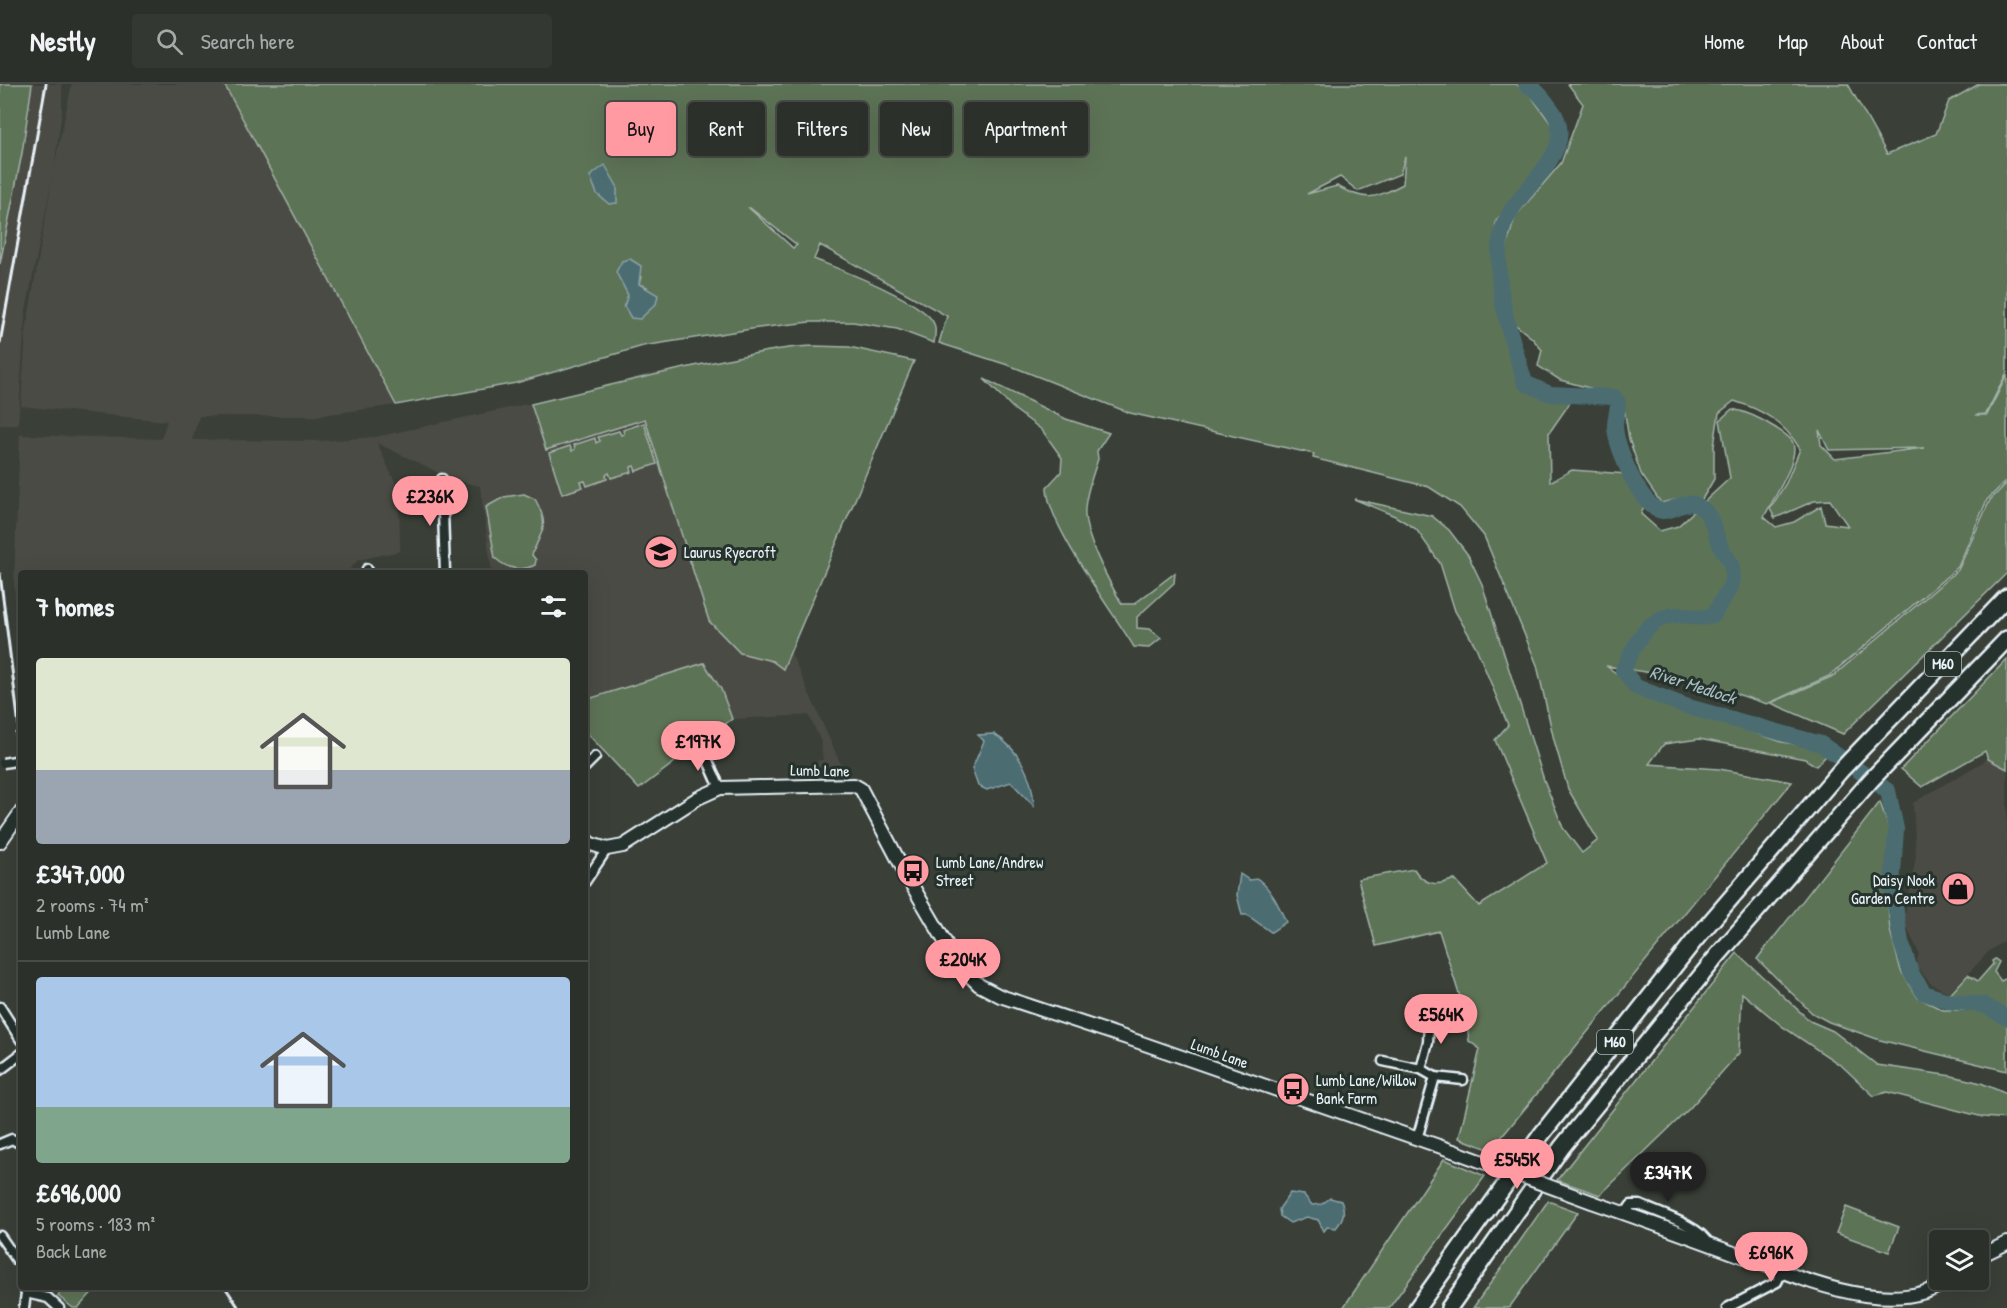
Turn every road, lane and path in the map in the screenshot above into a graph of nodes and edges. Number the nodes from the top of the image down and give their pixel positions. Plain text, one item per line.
1 (442, 479) dead end
2 (445, 570) edge
3 (2007, 597) edge
4 (2007, 639) edge
5 (701, 745) dead end
6 (595, 757) dead end
7 (18, 761) edge
8 (1, 764) edge
9 (588, 764) edge
10 (720, 788) junction
11 (18, 816) edge
12 (0, 842) edge
13 (588, 842) edge
14 (607, 849) junction
15 (588, 878) edge
16 (0, 1006) edge
17 (1429, 1023) dead end
18 (18, 1035) edge
19 (18, 1056) edge
20 (1383, 1061) dead end
21 (1421, 1068) junction
22 (0, 1070) edge
23 (1436, 1077) junction
24 (1463, 1080) dead end
25 (1419, 1133) junction
26 (18, 1142) edge
27 (0, 1144) edge
28 (0, 1236) edge
29 (2007, 1243) edge
30 (1989, 1252) edge
31 (18, 1262) edge
32 (1782, 1272) junction
33 (26, 1290) edge
34 (1931, 1290) edge
35 (24, 1308) edge
36 (59, 1308) edge
37 (1418, 1308) edge
38 (1449, 1308) edge
39 (1727, 1308) edge

1 - 2 street
3 - 37 highway, M60
4 - 38 highway, M60
5 - 10 street
6 - 9 street
7 - 8 street, bridge
10 - 14 street, Lumb Lane
10 - 25 street, Lumb Lane
11 - 12 street
13 - 14 street
14 - 15 street
16 - 18 street
17 - 21 street
19 - 22 street
20 - 21 street
21 - 23 street
23 - 24 street
23 - 25 street
25 - 32 street, Lumb Lane, bridge
26 - 27 street
28 - 31 street
29 - 30 street
32 - 34 street, Lumb Lane
32 - 39 street
33 - 35 street
33 - 36 street

